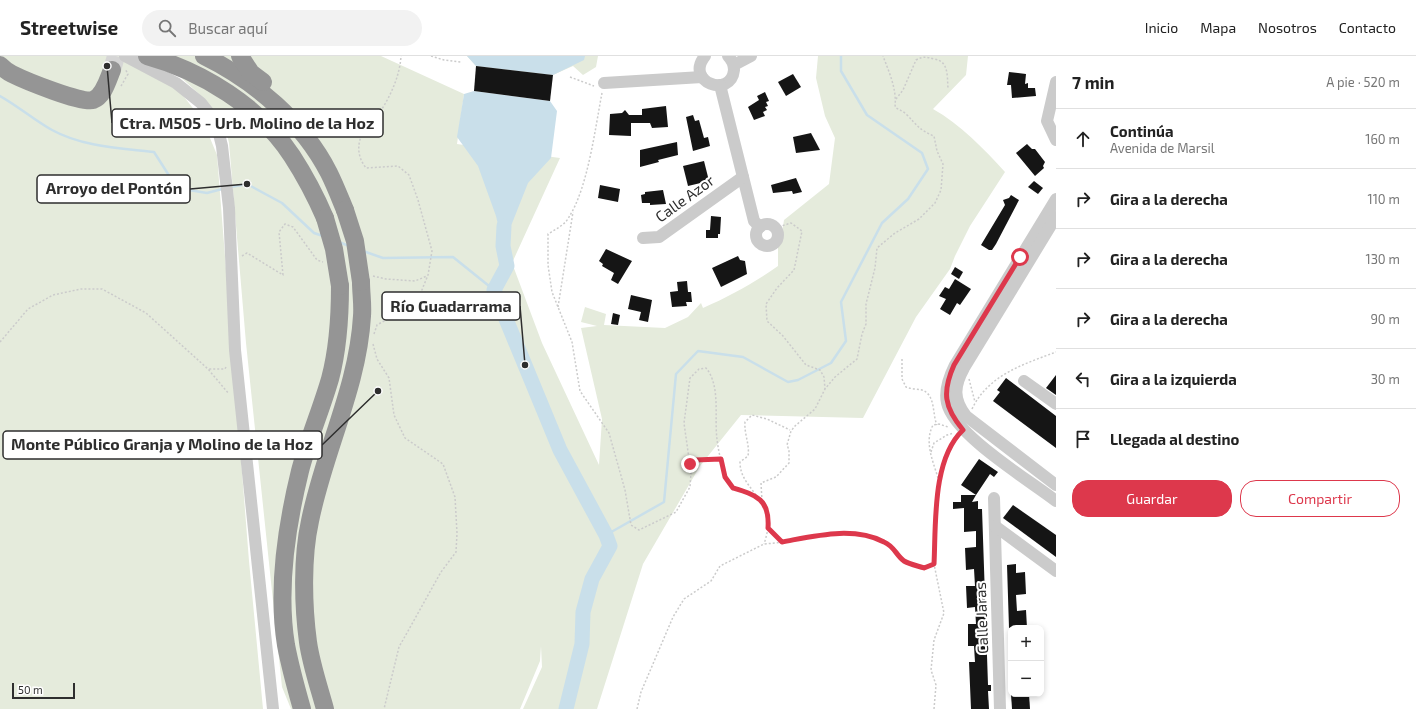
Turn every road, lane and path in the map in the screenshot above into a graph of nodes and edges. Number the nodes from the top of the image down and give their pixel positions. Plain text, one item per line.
1 (7, 56) edge
2 (125, 56) edge
3 (147, 56) edge
4 (204, 56) edge
5 (240, 56) edge
6 (401, 56) edge
7 (431, 56) edge
8 (705, 56) edge
9 (751, 56) edge
10 (883, 56) edge
11 (940, 56) edge
12 (938, 59) junction
13 (731, 60) edge
14 (461, 62) dead end
15 (0, 64) edge
16 (112, 70) tunnel mouth
17 (570, 77) dead end
18 (702, 77) junction
19 (22, 78) junction
20 (1056, 82) edge
21 (600, 85) junction
22 (720, 86) junction
23 (948, 88) dead end
24 (896, 99) junction
25 (1056, 140) edge
26 (328, 172) junction
27 (743, 177) junction
28 (1056, 198) edge
29 (573, 210) junction
30 (1056, 217) edge
31 (760, 227) junction
32 (776, 228) junction
33 (643, 238) dead end
34 (317, 260) dead end
35 (231, 261) junction
36 (558, 307) junction
37 (374, 336) dead end
38 (372, 341) dead end
39 (0, 342) edge
40 (236, 350) junction
41 (1056, 352) edge
42 (902, 359) dead end
43 (208, 369) junction
44 (968, 378) dead end
45 (1024, 381) dead end
46 (825, 390) junction
47 (1056, 404) edge
48 (242, 410) junction
49 (937, 424) junction
50 (949, 428) dead end
51 (791, 431) junction
52 (958, 431) junction
53 (931, 453) junction
54 (721, 459) junction
55 (690, 464) junction
56 (939, 481) junction
57 (1056, 485) edge
58 (756, 495) junction
59 (994, 498) dead end
60 (1056, 501) edge
61 (763, 502) junction
62 (995, 526) junction
63 (768, 528) junction
64 (782, 542) junction
65 (764, 544) junction
66 (934, 564) junction
67 (1056, 570) edge
68 (273, 709) edge
69 (302, 709) edge
70 (325, 709) edge
71 (384, 709) edge
72 (637, 709) edge
73 (934, 709) edge
74 (1000, 709) edge

1 - 19 highway
2 - 35 street
3 - 69 highway, bridge
4 - 26 highway
5 - 26 highway
6 - 37 path
7 - 14 path
8 - 18 street
9 - 13 street
10 - 24 path
11 - 12 path
12 - 23 path
12 - 24 path
13 - 22 street
15 - 19 highway
16 - 19 highway
17 - 21 path
18 - 21 street
18 - 22 street
20 - 25 street
21 - 29 path
22 - 27 street
24 - 46 path
26 - 70 highway, bridge
27 - 31 street
27 - 33 street, Calle Azor
28 - 52 street
29 - 36 path
29 - 36 path
30 - 57 street
31 - 32 street
31 - 32 street
32 - 46 path
34 - 35 path
35 - 40 street
36 - 55 path
38 - 71 path
39 - 43 path
40 - 43 path
40 - 48 street
41 - 44 path
42 - 49 path
43 - 48 path
45 - 47 street
46 - 51 path
48 - 68 street
49 - 50 path
49 - 53 path
51 - 58 path
51 - 61 path
52 - 53 path
52 - 56 path
52 - 60 street
53 - 56 path
54 - 55 path
54 - 55 path
54 - 58 path
56 - 66 path
58 - 61 path
59 - 62 street, Calle Jaras
61 - 63 path
62 - 67 street
62 - 74 street, Calle Jaras
63 - 64 path
63 - 65 path
64 - 65 path
64 - 66 path
65 - 72 path
66 - 73 path

